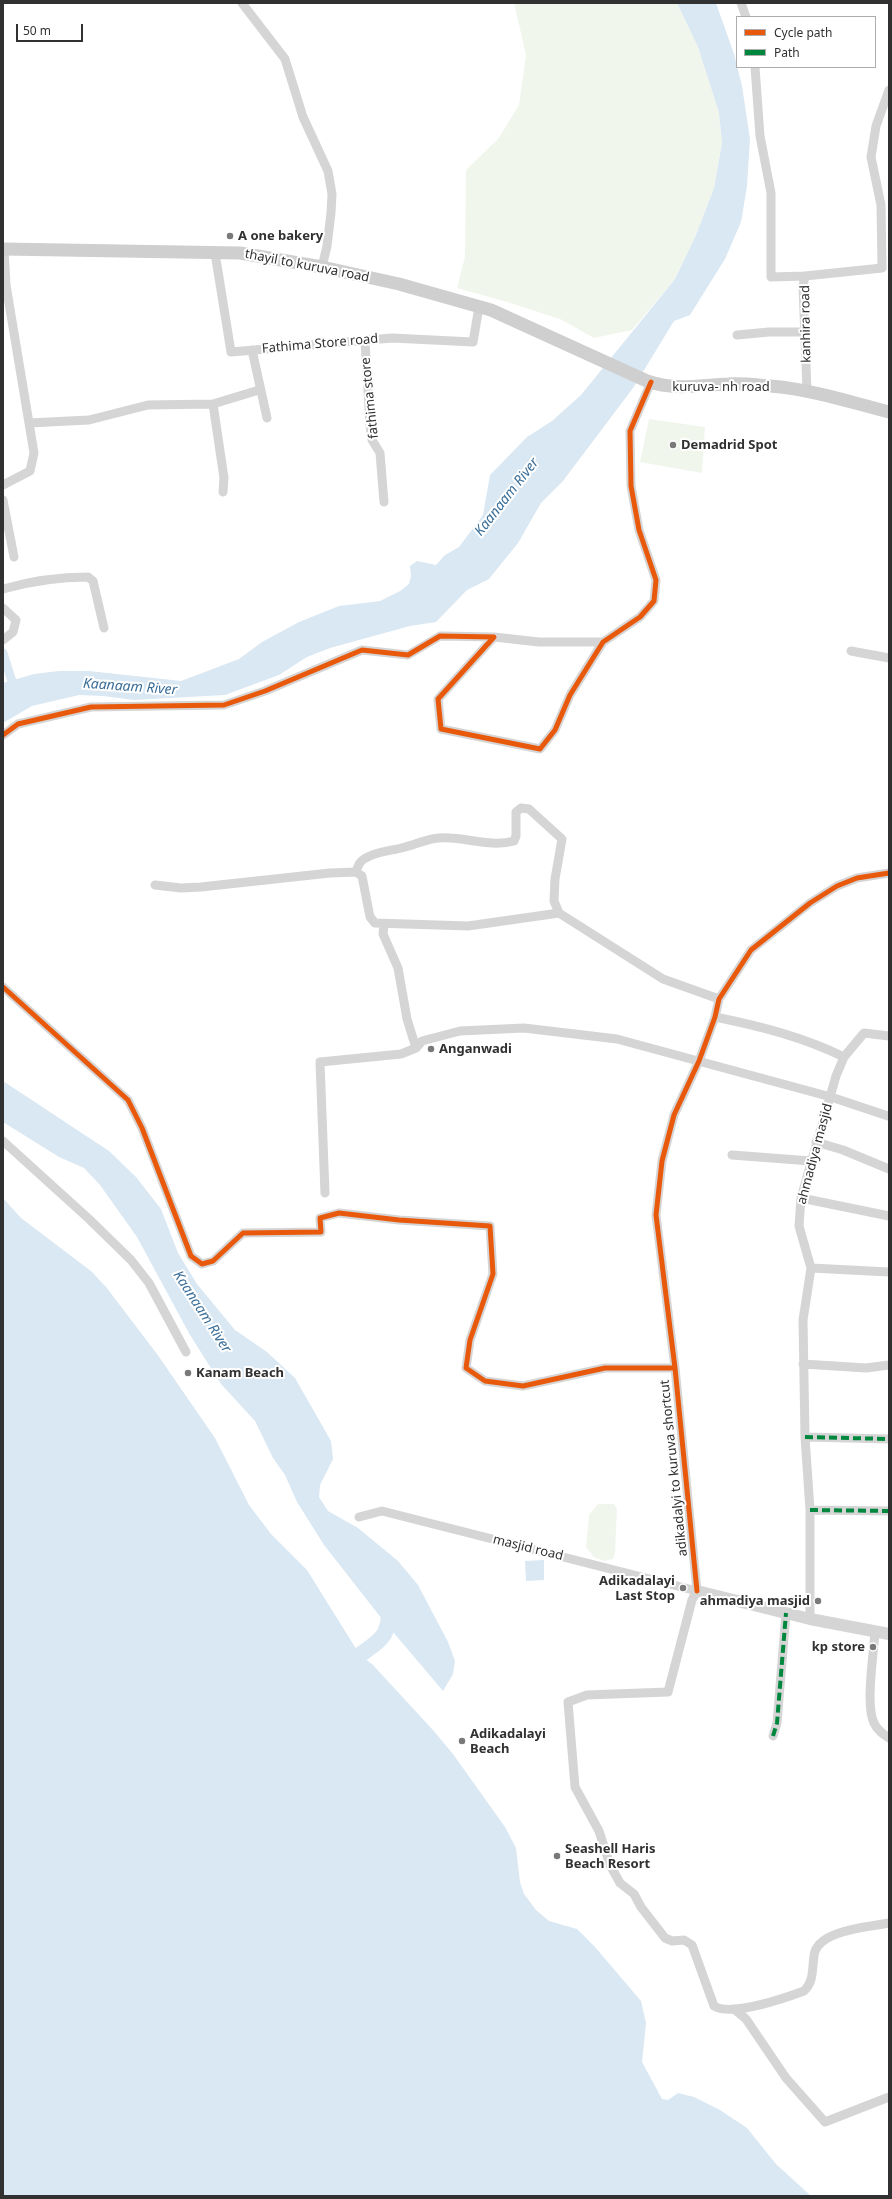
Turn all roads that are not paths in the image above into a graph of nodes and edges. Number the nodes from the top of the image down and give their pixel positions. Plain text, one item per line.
1 (242, 3) edge
2 (741, 3) edge
3 (746, 16) edge
4 (755, 68) edge
5 (889, 90) edge
6 (4, 249) edge
7 (215, 253) junction
8 (322, 267) junction
9 (805, 276) junction
10 (479, 306) junction
11 (806, 332) junction
12 (737, 335) dead end
13 (365, 341) junction
14 (252, 350) junction
15 (597, 358) joint
16 (649, 382) junction
17 (259, 390) junction
18 (807, 391) junction
19 (213, 404) junction
20 (889, 412) edge
21 (267, 418) dead end
22 (29, 423) junction
23 (3, 485) edge
24 (223, 492) dead end
25 (3, 500) edge
26 (384, 502) dead end
27 (14, 557) dead end
28 (3, 590) edge
29 (3, 608) edge
30 (104, 628) dead end
31 (494, 637) junction
32 (5, 639) edge
33 (603, 642) junction
34 (852, 651) dead end
35 (889, 658) edge
36 (3, 735) edge
37 (356, 872) junction
38 (889, 873) edge
39 (155, 885) dead end
40 (559, 913) junction
41 (384, 924) junction
42 (3, 987) edge
43 (719, 999) junction
44 (715, 1017) junction
45 (889, 1036) edge
46 (416, 1048) junction
47 (844, 1057) junction
48 (699, 1061) junction
49 (830, 1097) junction
50 (888, 1116) dead end
51 (3, 1141) edge
52 (816, 1142) junction
53 (732, 1155) dead end
54 (811, 1161) junction
55 (889, 1169) edge
56 (325, 1193) dead end
57 (801, 1198) junction
58 (889, 1216) edge
59 (811, 1268) junction
60 (889, 1272) edge
61 (186, 1352) dead end
62 (803, 1364) junction
63 (889, 1365) edge
64 (675, 1368) junction
65 (805, 1437) junction
66 (889, 1439) edge
67 (810, 1510) junction
68 (889, 1511) edge
69 (359, 1517) dead end
70 (697, 1591) junction
71 (786, 1613) junction
72 (810, 1619) junction
73 (875, 1631) junction
74 (889, 1634) edge
75 (773, 1736) dead end
76 (889, 1738) edge
77 (889, 1923) edge
78 (734, 2009) junction
79 (889, 2097) edge

1 - 8 street
2 - 3 street
4 - 9 street
5 - 9 street, kanhira road
6 - 7 main road, thayil to kuruva road
6 - 22 street
7 - 8 main road, thayil to kuruva road
7 - 14 street, Fathima Store road
8 - 10 main road, thayil to kuruva road
9 - 11 street, kanhira road
10 - 13 street, Fathima Store road
10 - 15 main road, thayil to kuruva road
11 - 12 street
11 - 18 street, kanhira road
13 - 14 street, Fathima Store road
13 - 26 street, fathima store
14 - 17 street
15 - 16 main road, kuruva- nh road
16 - 18 main road, kuruva- nh road
16 - 33 street
17 - 19 street
17 - 21 street
18 - 20 main road, kuruva- nh road
19 - 22 street
19 - 24 street
22 - 23 street
25 - 27 street
28 - 30 street
29 - 32 street
31 - 33 street
31 - 33 street
31 - 36 street
34 - 35 street
37 - 39 street
37 - 40 street
37 - 41 street
38 - 43 street, adikadalyi to kuruva shortcut
40 - 41 street
40 - 43 street
41 - 46 street
42 - 64 street
43 - 44 street, adikadalyi to kuruva shortcut
44 - 47 street
44 - 48 street, adikadalyi to kuruva shortcut
45 - 47 street, ahmadiya masjid
46 - 48 street
46 - 56 street
47 - 49 street, ahmadiya masjid
48 - 49 street
48 - 64 street, adikadalyi to kuruva shortcut
49 - 50 street
49 - 52 street, ahmadiya masjid
51 - 61 street
52 - 54 street, ahmadiya masjid
52 - 55 street
53 - 54 street
54 - 57 street, ahmadiya masjid
57 - 58 street
57 - 59 street, ahmadiya masjid
59 - 60 street
59 - 62 street, ahmadiya masjid
62 - 63 street
62 - 65 street, ahmadiya masjid
64 - 70 street, adikadalyi to kuruva shortcut
65 - 66 street
65 - 67 street, ahmadiya masjid
67 - 68 street
67 - 72 street, ahmadiya masjid
69 - 70 street, masjid road
70 - 71 street
70 - 78 street
71 - 72 street
71 - 75 street
72 - 73 street
73 - 74 street
73 - 76 street
77 - 78 street
78 - 79 street

